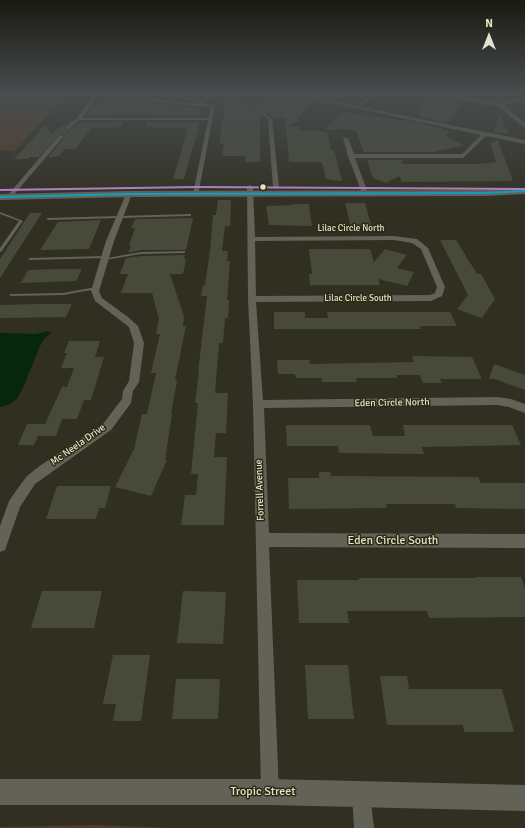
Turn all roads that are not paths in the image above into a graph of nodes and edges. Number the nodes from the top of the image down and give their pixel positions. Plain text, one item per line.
1 (208, 133) edge
2 (271, 133) edge
3 (478, 133) edge
4 (484, 134) junction
5 (60, 136) dead end
6 (345, 138) dead end
7 (525, 142) edge
8 (352, 156) junction
9 (276, 187) junction
10 (196, 190) junction
11 (250, 190) junction
12 (364, 190) junction
13 (525, 190) edge
14 (129, 194) junction
15 (4, 195) edge
16 (0, 212) edge
17 (190, 215) dead end
18 (119, 217) junction
19 (48, 219) dead end
20 (251, 239) junction
21 (0, 251) edge
22 (184, 252) dead end
23 (105, 258) junction
24 (30, 259) dead end
25 (435, 271) joint
26 (96, 288) junction
27 (11, 295) dead end
28 (252, 299) junction
29 (258, 404) junction
30 (525, 409) edge
31 (262, 540) junction
32 (525, 541) edge
33 (0, 545) edge
34 (0, 792) edge
35 (270, 792) junction
36 (361, 794) junction
37 (525, 798) edge
38 (364, 828) edge

1 - 10 street
2 - 9 street
3 - 4 street
4 - 7 street
4 - 8 street
5 - 15 street
6 - 8 street
8 - 12 street
9 - 11 main road
9 - 12 main road
10 - 11 main road
10 - 14 main road
10 - 15 main road
11 - 12 main road
11 - 20 street, Forrell Avenue
12 - 13 main road
14 - 15 main road
14 - 18 street
16 - 21 lane
17 - 18 lane
18 - 19 lane
18 - 23 street
20 - 25 street, Lilac Circle North
20 - 28 street, Forrell Avenue
22 - 23 lane
23 - 24 lane
23 - 26 street
25 - 28 street, Lilac Circle South
26 - 27 lane
26 - 33 street, Mc Neela Drive
28 - 29 street, Forrell Avenue
29 - 30 street, Eden Circle North
29 - 31 street, Forrell Avenue
31 - 32 street, Eden Circle South
31 - 35 street, Forrell Avenue
34 - 35 street, Tropic Street
35 - 36 street, Tropic Street
36 - 37 street, Tropic Street
36 - 38 street

